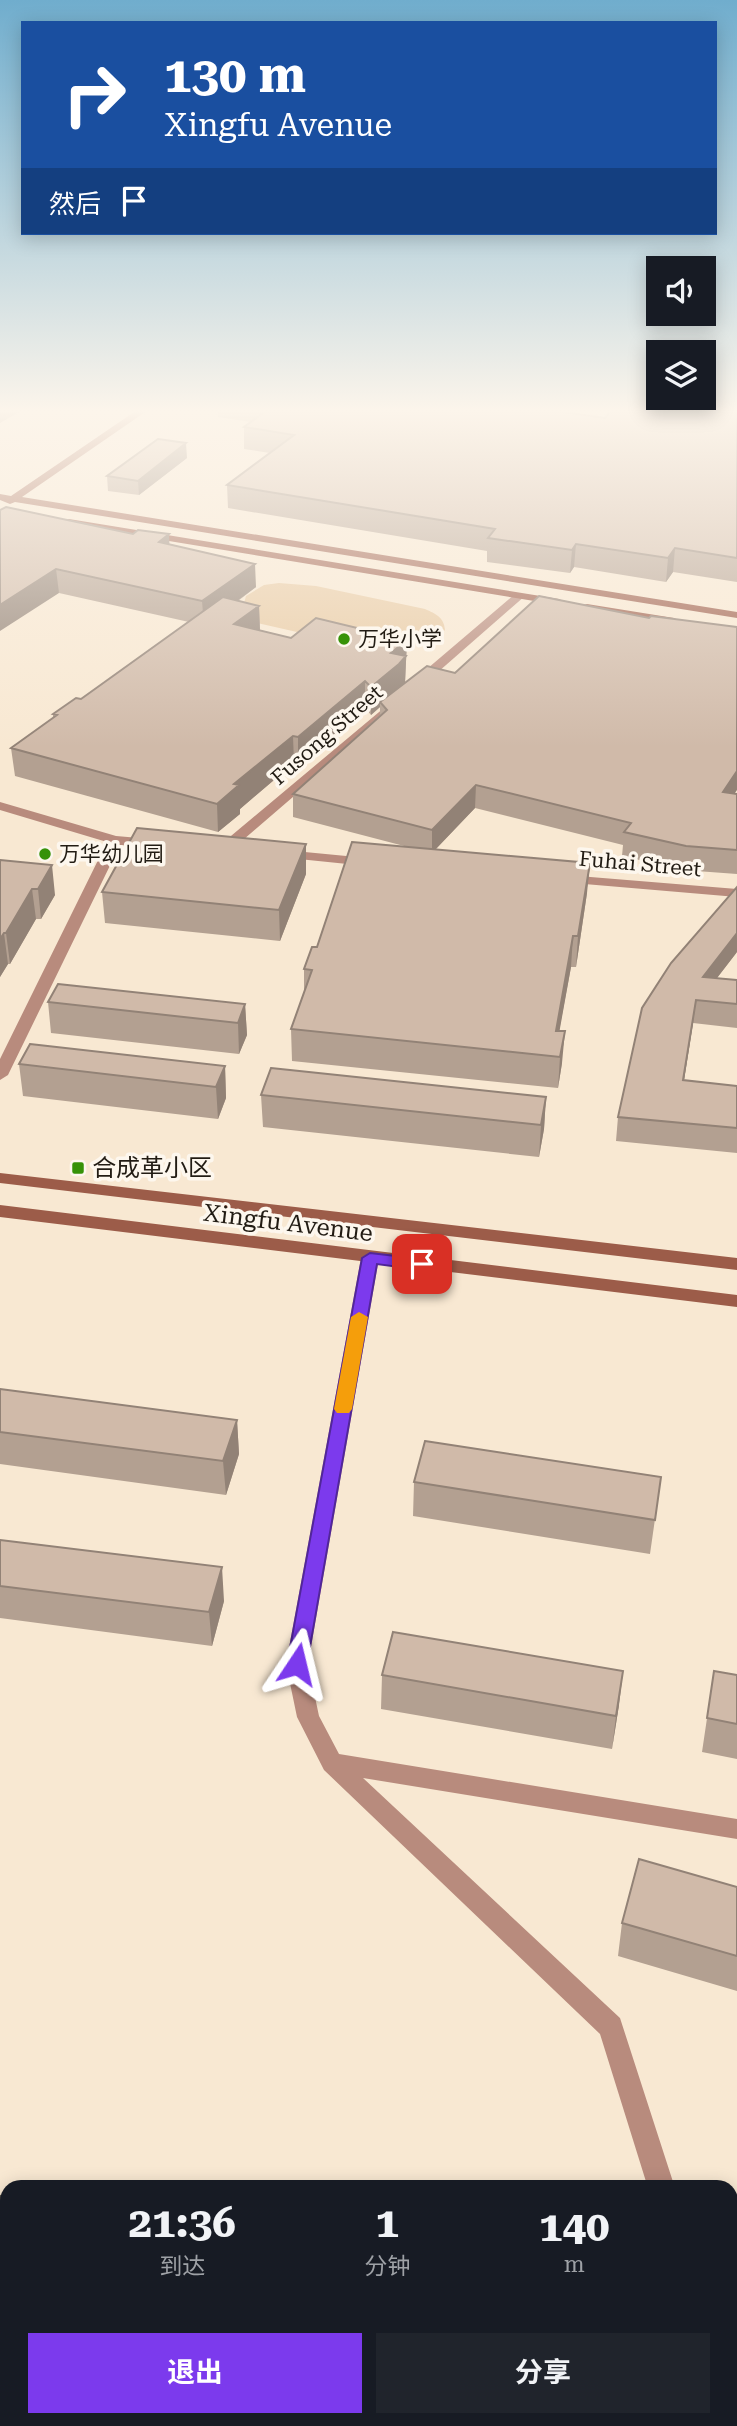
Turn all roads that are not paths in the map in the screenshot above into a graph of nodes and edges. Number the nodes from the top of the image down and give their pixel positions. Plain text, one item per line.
1 (68, 521) edge
2 (152, 521) edge
3 (519, 596) junction
4 (737, 615) edge
5 (682, 622) edge
6 (0, 806) edge
7 (115, 840) junction
8 (170, 845) edge
9 (387, 863) edge
10 (549, 878) edge
11 (737, 893) edge
12 (0, 1075) edge
13 (0, 1178) edge
14 (0, 1211) edge
15 (370, 1258) junction
16 (737, 1265) edge
17 (737, 1301) edge
18 (332, 1763) junction
19 (737, 1829) edge
20 (659, 2180) edge

1 - 3 street
2 - 4 street
3 - 5 street
3 - 9 street, Fusong Street
6 - 7 street
7 - 8 street
7 - 12 street
10 - 11 street, Fuhai Street
13 - 16 street, Xingfu Avenue
14 - 15 street, Xingfu Avenue
15 - 17 street, Xingfu Avenue
15 - 18 street
18 - 19 street
18 - 20 street

